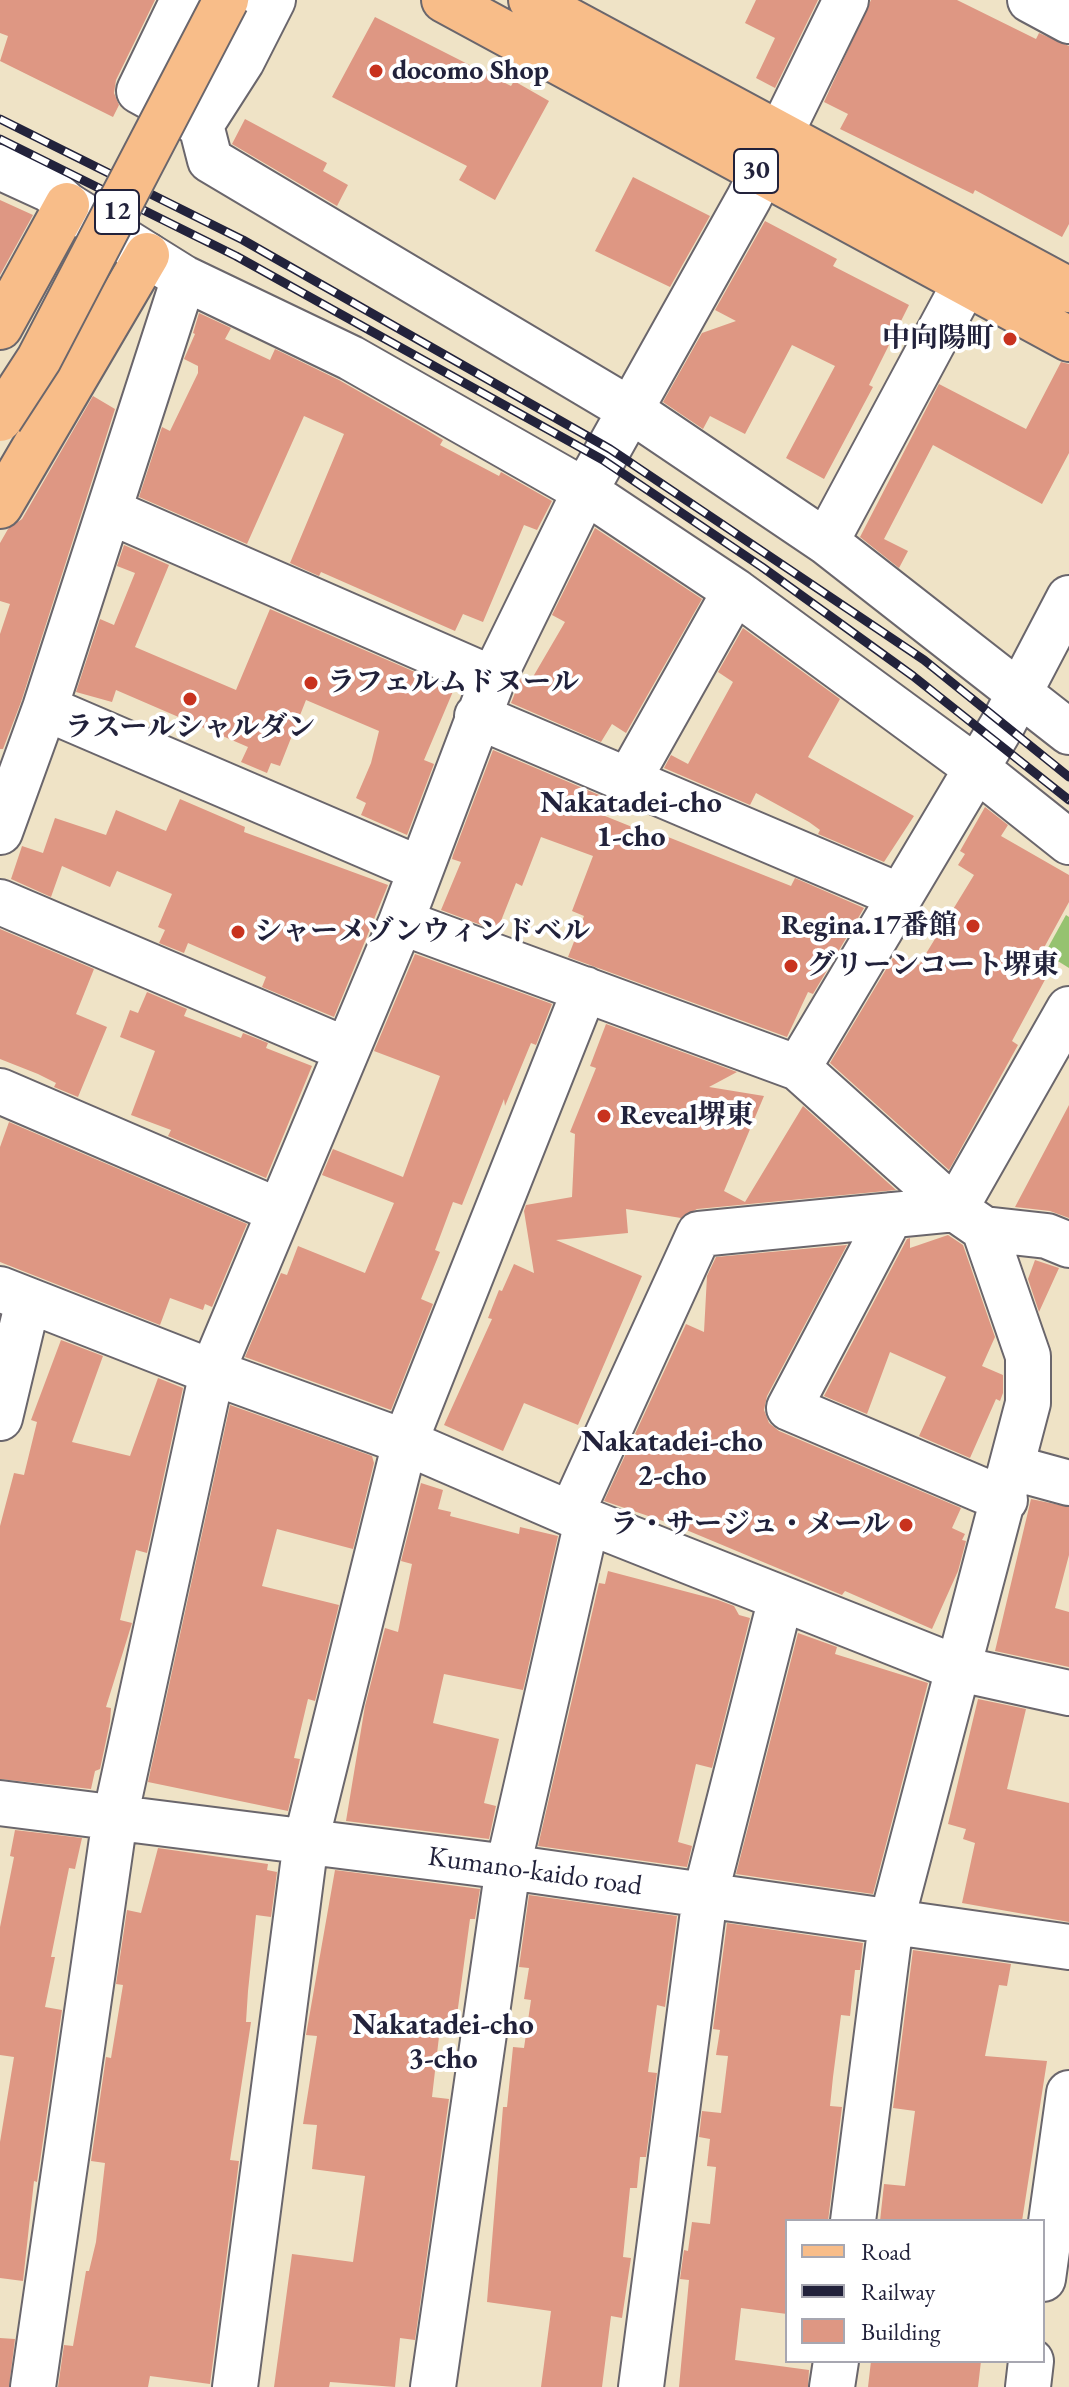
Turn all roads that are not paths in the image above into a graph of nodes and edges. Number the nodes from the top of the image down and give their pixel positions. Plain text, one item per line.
1 (183, 0) edge
2 (226, 0) edge
3 (273, 0) edge
4 (444, 0) edge
5 (531, 0) edge
6 (846, 0) edge
7 (1030, 0) edge
8 (1069, 21) edge
9 (201, 125) junction
10 (781, 134) junction
11 (0, 167) edge
12 (761, 174) junction
13 (67, 205) junction
14 (147, 255) junction
15 (184, 278) junction
16 (964, 285) junction
17 (1069, 290) edge
18 (0, 327) edge
19 (1069, 339) edge
20 (632, 411) junction
21 (0, 419) edge
22 (585, 491) junction
23 (0, 506) edge
24 (109, 511) junction
25 (826, 542) junction
26 (735, 591) junction
27 (1067, 606) edge
28 (1022, 692) junction
29 (485, 698) junction
30 (45, 708) junction
31 (1069, 732) edge
32 (976, 768) junction
33 (628, 781) junction
34 (0, 832) edge
35 (1069, 842) edge
36 (420, 869) junction
37 (900, 896) junction
38 (0, 902) edge
39 (401, 922) junction
40 (585, 989) junction
41 (1069, 1009) edge
42 (347, 1050) junction
43 (798, 1068) junction
44 (0, 1091) edge
45 (279, 1211) junction
46 (891, 1215) junction
47 (969, 1219) junction
48 (1069, 1245) edge
49 (14, 1295) edge
50 (212, 1372) junction
51 (0, 1418) edge
52 (405, 1442) junction
53 (1069, 1483) edge
54 (1010, 1484) junction
55 (579, 1517) junction
56 (781, 1598) junction
57 (960, 1669) junction
58 (1069, 1693) edge
59 (0, 1803) edge
60 (115, 1818) junction
61 (306, 1841) junction
62 (508, 1867) junction
63 (705, 1896) junction
64 (891, 1923) junction
65 (1069, 1947) edge
66 (1069, 2093) edge
67 (853, 2219) edge
68 (1045, 2265) edge
69 (836, 2363) edge
70 (1031, 2363) edge
71 (33, 2387) edge
72 (235, 2387) edge
73 (433, 2387) edge
74 (641, 2387) edge
75 (832, 2387) edge
76 (1028, 2387) edge

1 - 9 street
2 - 21 main road, 12, bridge
3 - 9 street
4 - 12 main road, 30
5 - 10 main road, 30
6 - 10 street
7 - 8 street
9 - 20 street
10 - 12 street
10 - 17 main road, 30
11 - 13 street
12 - 16 main road, 30
12 - 20 street
13 - 14 street
13 - 18 main road
14 - 15 street
14 - 23 main road
15 - 22 street
15 - 24 street
16 - 19 main road, 30
16 - 25 street
20 - 22 street
20 - 25 street
22 - 26 street
22 - 29 street
24 - 29 street
24 - 30 street
25 - 28 street
26 - 32 street
26 - 33 street
27 - 28 street
28 - 31 street
28 - 32 street
29 - 33 street
29 - 36 street
30 - 34 street
30 - 36 street
32 - 35 street
32 - 37 street
33 - 37 street
36 - 39 street
37 - 43 street
38 - 42 street
39 - 40 street
39 - 42 street
40 - 43 street
40 - 52 street
41 - 47 street
42 - 45 street
43 - 47 street
44 - 45 street
45 - 50 street
46 - 47 street
46 - 54 street
46 - 55 street
47 - 48 street
47 - 54 street
49 - 50 street
49 - 51 street
50 - 52 street
50 - 60 street
52 - 55 street
52 - 61 street
53 - 54 street
54 - 57 street
55 - 56 street
55 - 62 street
56 - 57 street
56 - 63 street
57 - 58 street
57 - 64 street
59 - 60 street, Kumano-kaido road
60 - 61 street, Kumano-kaido road
60 - 71 street
61 - 62 street, Kumano-kaido road
61 - 72 street
62 - 63 street, Kumano-kaido road
62 - 73 street
63 - 64 street, Kumano-kaido road
63 - 74 street
64 - 65 street, Kumano-kaido road
64 - 67 street
66 - 68 street
69 - 75 street
70 - 76 street

